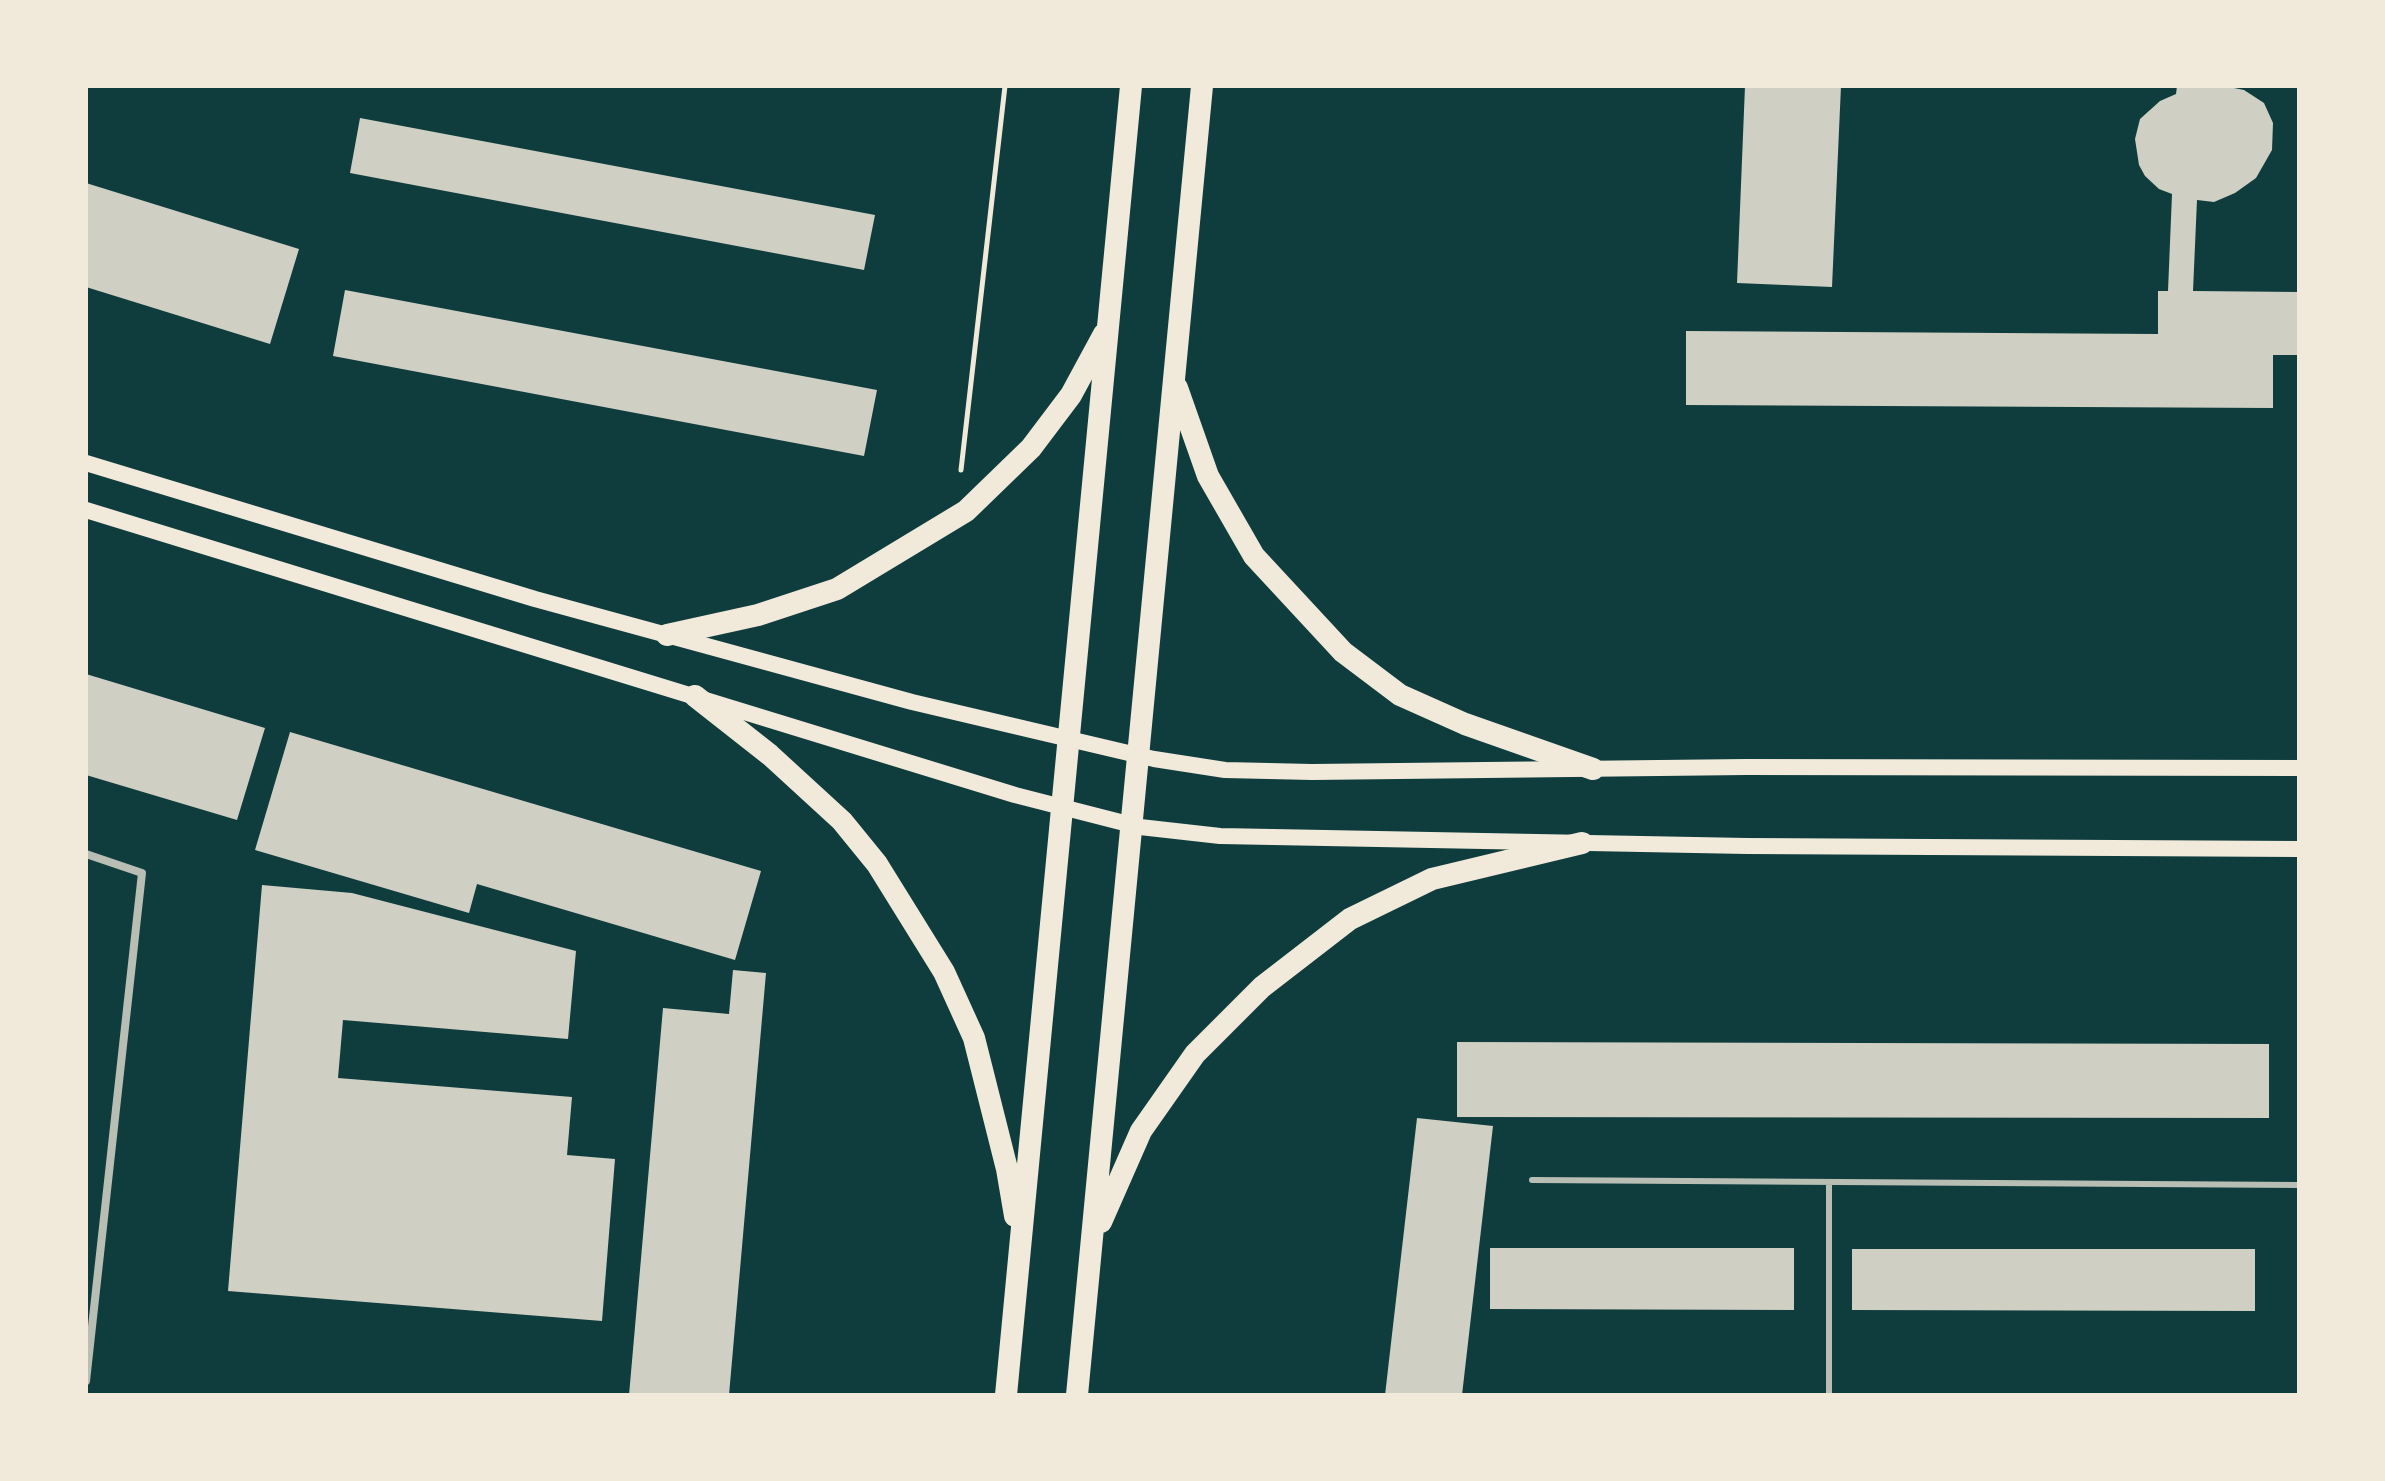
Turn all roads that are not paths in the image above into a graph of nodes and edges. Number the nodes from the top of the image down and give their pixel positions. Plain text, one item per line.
1 (1131, 86) edge
2 (1202, 86) edge
3 (1108, 326) junction
4 (1174, 380) junction
5 (86, 463) edge
6 (86, 510) edge
7 (667, 635) junction
8 (695, 696) junction
9 (1068, 740) junction
10 (1139, 756) junction
11 (2299, 768) edge
12 (1593, 769) junction
13 (1062, 808) junction
14 (1132, 825) junction
15 (1582, 843) junction
16 (2299, 849) edge
17 (86, 854) edge
18 (1532, 1180) dead end
19 (1829, 1182) junction
20 (2299, 1185) edge
21 (1092, 1241) junction
22 (1020, 1244) junction
23 (86, 1381) edge
24 (1006, 1395) edge
25 (1077, 1395) edge
26 (1829, 1395) edge

1 - 3 highway
2 - 4 highway
3 - 7 highway
3 - 9 highway
4 - 10 highway
4 - 12 highway
5 - 7 main road
6 - 8 main road
7 - 9 main road
8 - 13 main road
8 - 22 highway
9 - 10 main road
9 - 13 highway
10 - 12 main road
10 - 14 highway
11 - 12 main road
13 - 14 main road
13 - 22 highway
14 - 15 main road
14 - 21 highway
15 - 16 main road
15 - 21 highway
17 - 23 street
18 - 19 lane
19 - 20 lane
19 - 26 lane
21 - 25 highway
22 - 24 highway

